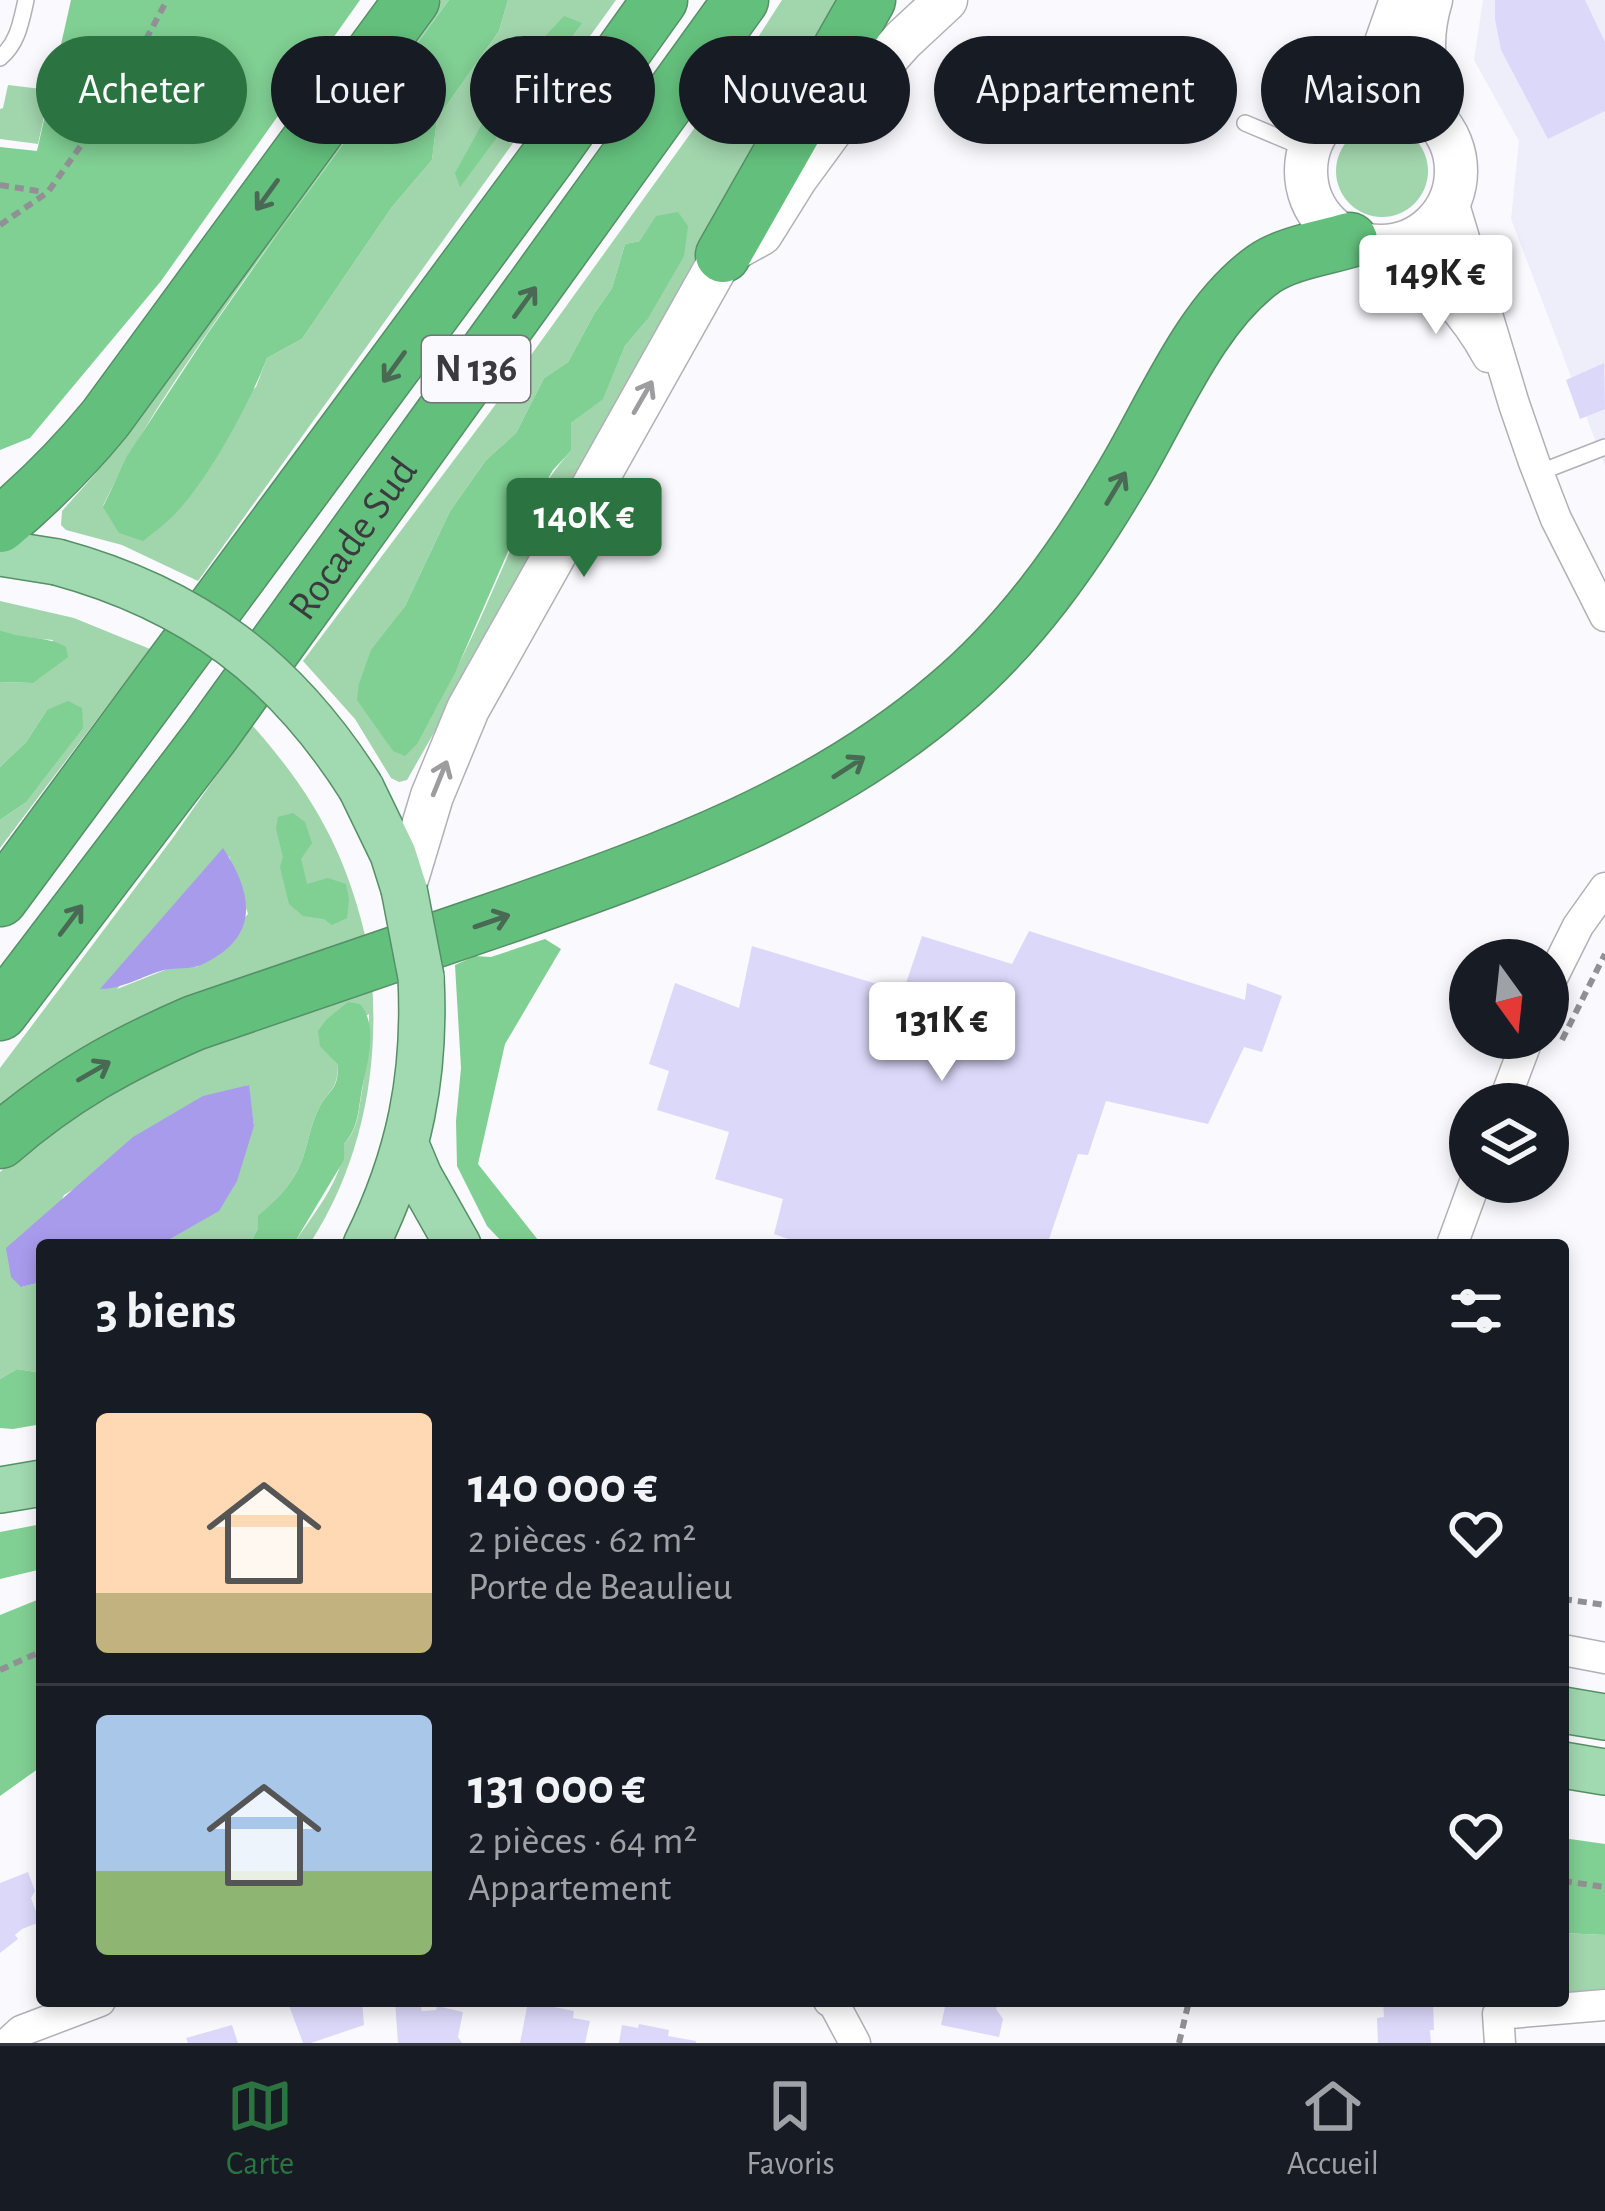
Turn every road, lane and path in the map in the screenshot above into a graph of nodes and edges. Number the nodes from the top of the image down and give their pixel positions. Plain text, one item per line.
1 (26, 0) edge
2 (167, 0) edge
3 (412, 0) edge
4 (660, 0) edge
5 (741, 0) edge
6 (868, 0) edge
7 (946, 0) edge
8 (1401, 0) edge
9 (1431, 0) edge
10 (1388, 36) edge
11 (1425, 36) edge
12 (0, 58) edge
13 (1246, 124) dead end
14 (1312, 144) edge
15 (1451, 144) edge
16 (1309, 150) junction
17 (0, 185) edge
18 (48, 192) junction
19 (1452, 198) junction
20 (0, 225) edge
21 (1370, 243) junction
22 (723, 255) junction
23 (1514, 404) junction
24 (1605, 447) edge
25 (1538, 473) junction
26 (0, 525) edge
27 (0, 553) edge
28 (1605, 616) edge
29 (1605, 888) edge
30 (404, 890) junction
31 (0, 899) edge
32 (1569, 944) edge
33 (1605, 954) edge
34 (0, 1013) edge
35 (1569, 1027) edge
36 (0, 1141) edge
37 (406, 1145) junction
38 (1467, 1203) edge
39 (369, 1239) edge
40 (455, 1239) edge
41 (1454, 1239) edge
42 (36, 1484) edge
43 (0, 1490) edge
44 (1569, 1601) edge
45 (1605, 1605) edge
46 (1569, 1650) edge
47 (36, 1654) edge
48 (1605, 1658) edge
49 (0, 1670) edge
50 (1569, 1711) edge
51 (1605, 1717) edge
52 (1569, 1766) edge
53 (1605, 1772) edge
54 (1569, 1882) edge
55 (1605, 1887) edge
56 (1605, 2005) edge
57 (84, 2007) edge
58 (836, 2007) edge
59 (1188, 2007) edge
60 (8, 2043) edge
61 (855, 2043) edge
62 (1179, 2043) edge
63 (1500, 2043) edge

1 - 12 lane
2 - 18 path
3 -> 26 highway
4 -> 31 highway, Rocade Sud / N 136
34 -> 5 highway, Rocade Sud / N 136
6 - 22 highway
7 - 22 street
8 - 10 street
9 - 11 street
13 - 16 lane
14 - 16 street
15 - 19 street
16 - 21 street
17 - 18 path
18 - 20 path
19 - 21 street
19 - 23 street
21 - 23 street
36 -> 21 highway
30 -> 22 street
23 - 25 street
24 - 25 lane
25 - 28 street
27 - 30 main road, bridge
29 - 32 street
30 - 37 main road, bridge
33 - 35 path
37 - 39 main road
37 - 40 main road
38 - 41 street
42 - 43 main road
44 - 45 path
46 - 48 street
47 - 49 path
50 - 51 main road
52 - 53 main road
54 - 55 path
56 - 63 street
57 - 60 street
58 - 61 street
59 - 62 path

